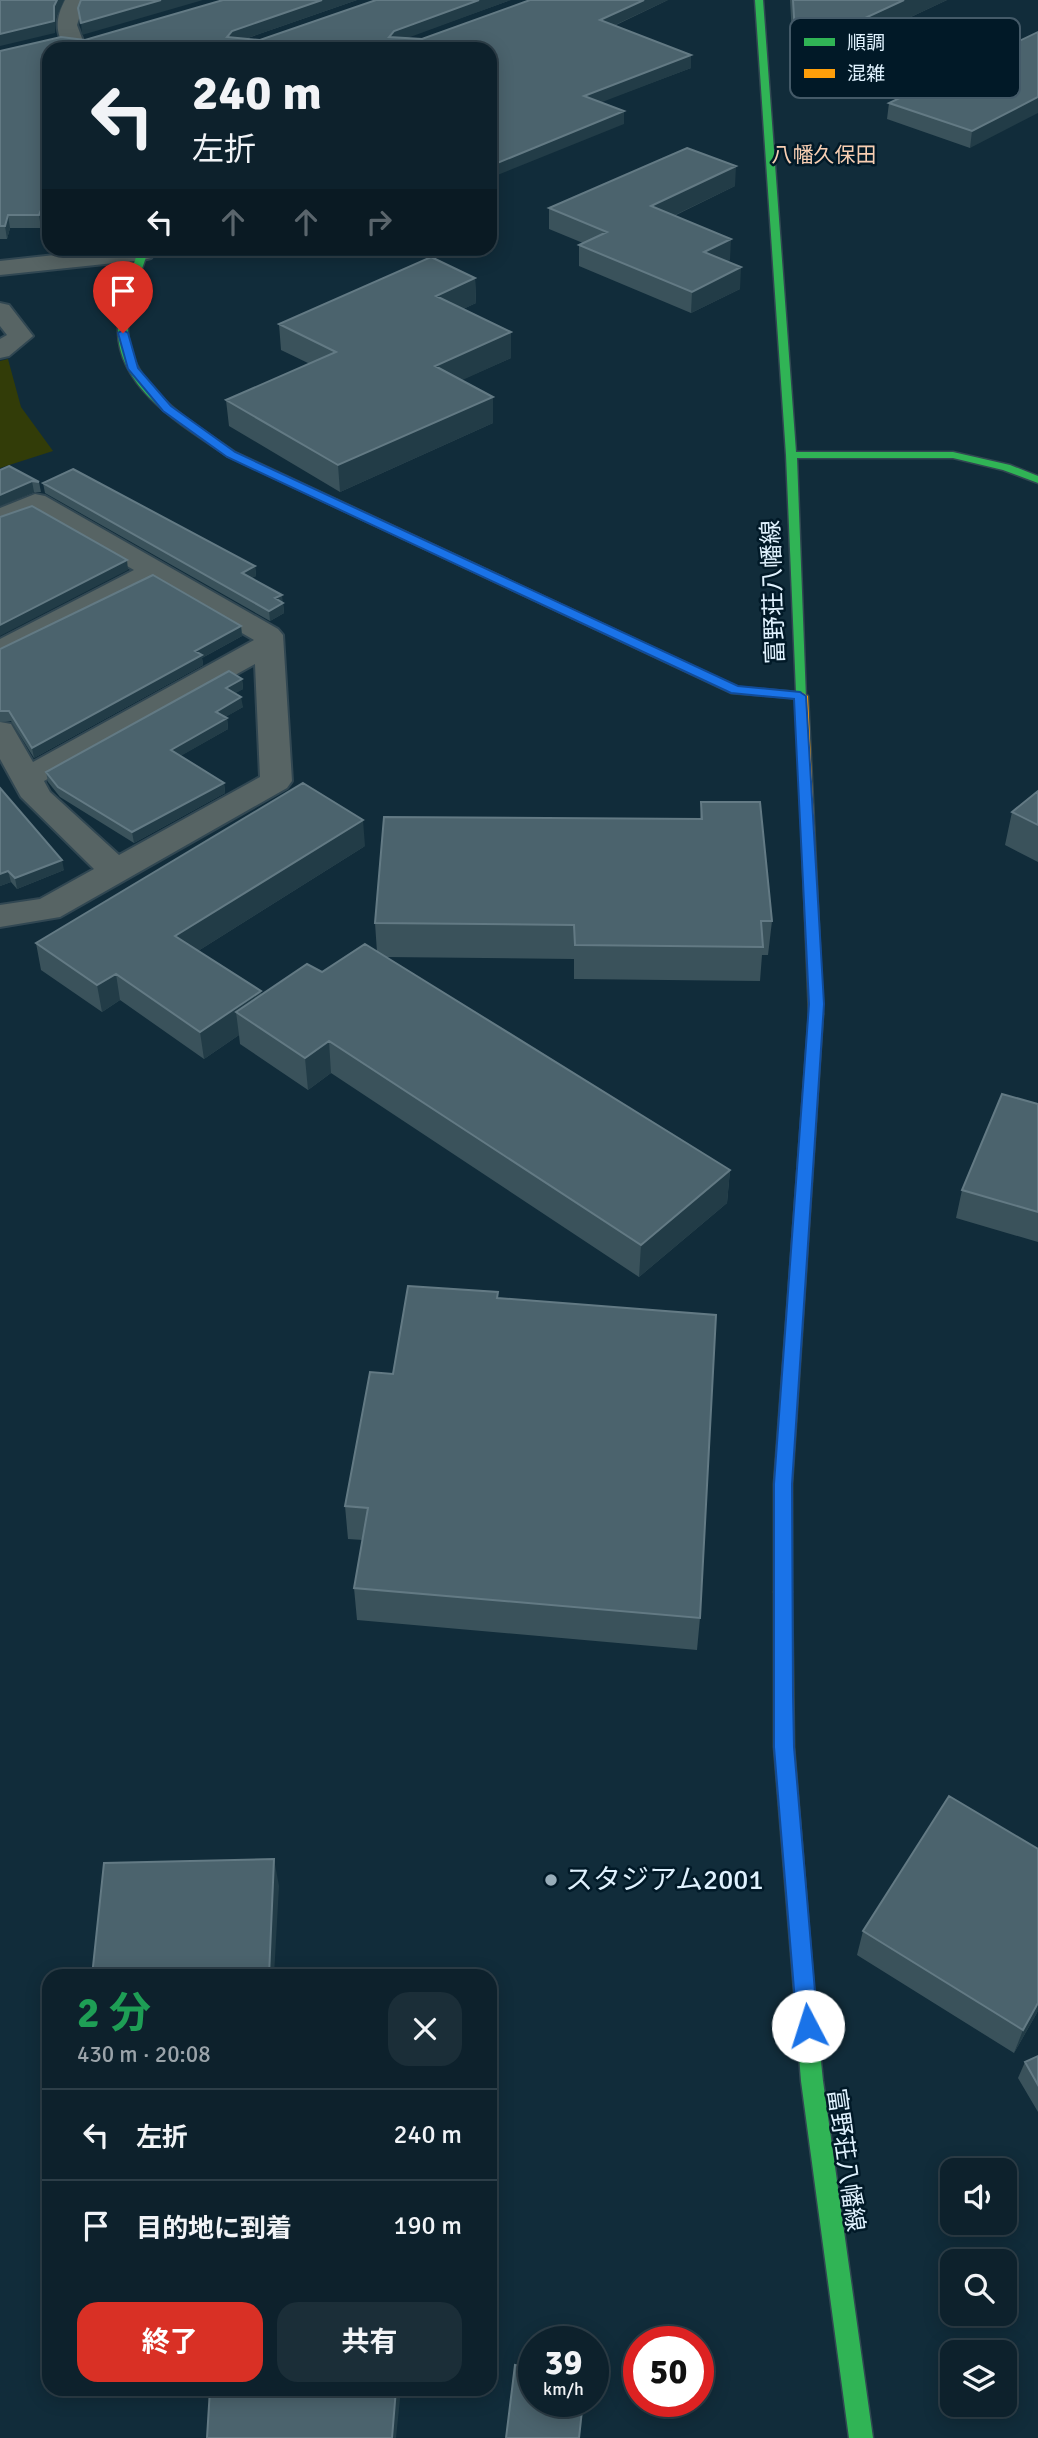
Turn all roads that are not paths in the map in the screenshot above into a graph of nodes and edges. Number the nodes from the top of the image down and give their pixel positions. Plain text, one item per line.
1 (75, 0) edge
2 (760, 0) edge
3 (101, 38) edge
4 (72, 42) edge
5 (85, 42) edge
6 (42, 243) edge
7 (0, 254) edge
8 (102, 256) edge
9 (143, 256) edge
10 (0, 268) edge
11 (0, 310) edge
12 (0, 351) edge
13 (790, 455) junction
14 (1038, 480) edge
15 (0, 518) edge
16 (155, 570) junction
17 (268, 644) junction
18 (0, 651) edge
19 (800, 696) junction
20 (0, 732) edge
21 (27, 778) junction
22 (116, 871) junction
23 (0, 916) edge
24 (861, 2438) edge

1 - 4 street
2 - 13 main road, 富野荘八幡線
3 - 5 street
6 - 7 street
8 - 10 street
9 - 19 main road
11 - 12 street
13 - 14 main road
13 - 19 main road, 富野荘八幡線
15 - 16 street
16 - 17 street
16 - 18 street
17 - 21 street
17 - 22 street
19 - 24 main road, 富野荘八幡線
20 - 21 street
21 - 22 street
22 - 23 street

